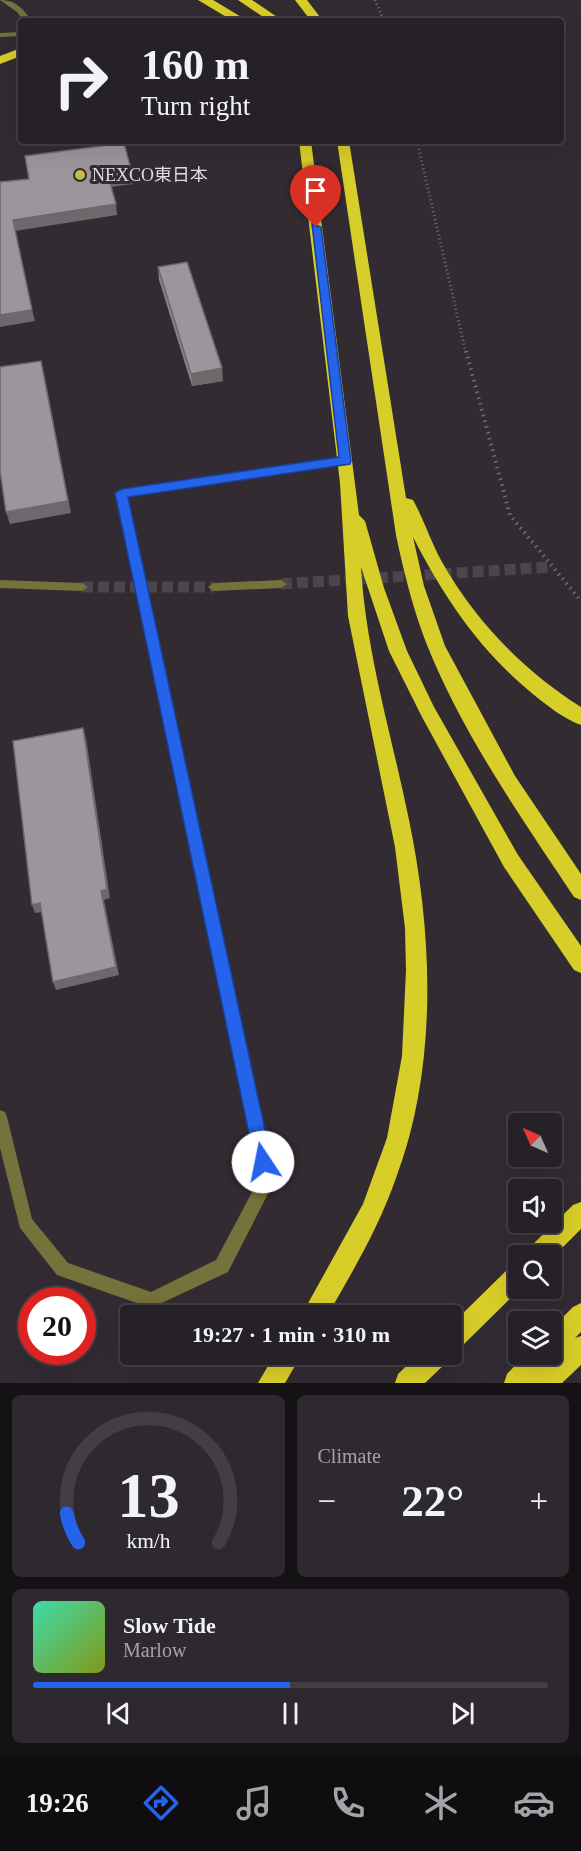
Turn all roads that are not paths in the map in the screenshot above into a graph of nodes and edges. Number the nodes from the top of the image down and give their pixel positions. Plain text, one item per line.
1 (4, 0) edge
2 (204, 0) edge
3 (244, 0) edge
4 (301, 0) edge
5 (26, 18) edge
6 (237, 18) edge
7 (272, 18) edge
8 (315, 18) edge
9 (18, 34) edge
10 (0, 35) edge
11 (18, 53) edge
12 (0, 60) edge
13 (304, 144) edge
14 (343, 146) edge
15 (345, 461) junction
16 (397, 477) junction
17 (349, 488) junction
18 (0, 584) edge
19 (281, 584) tunnel mouth
20 (82, 587) tunnel mouth
21 (214, 587) tunnel mouth
22 (581, 717) edge
23 (581, 891) edge
24 (581, 963) edge
25 (0, 1117) edge
26 (581, 1213) edge
27 (548, 1245) edge
28 (508, 1285) edge
29 (320, 1305) edge
30 (581, 1315) edge
31 (462, 1330) edge
32 (562, 1335) edge
33 (581, 1348) edge
34 (282, 1365) edge
35 (426, 1365) edge
36 (533, 1365) edge
37 (270, 1383) edge
38 (407, 1383) edge
39 (516, 1383) edge
40 (545, 1383) edge

1 - 5 street
2 - 6 highway
3 - 7 highway
4 - 8 highway
9 - 10 street
11 - 12 highway
13 - 15 highway
14 - 16 highway
15 - 17 highway
15 - 25 street
16 - 22 highway
16 - 23 highway
17 - 24 highway
17 - 29 highway
18 - 20 street
19 - 21 street
26 - 27 highway
28 - 31 highway
30 - 32 highway
33 - 40 highway
34 - 37 highway
35 - 38 highway
36 - 39 highway

